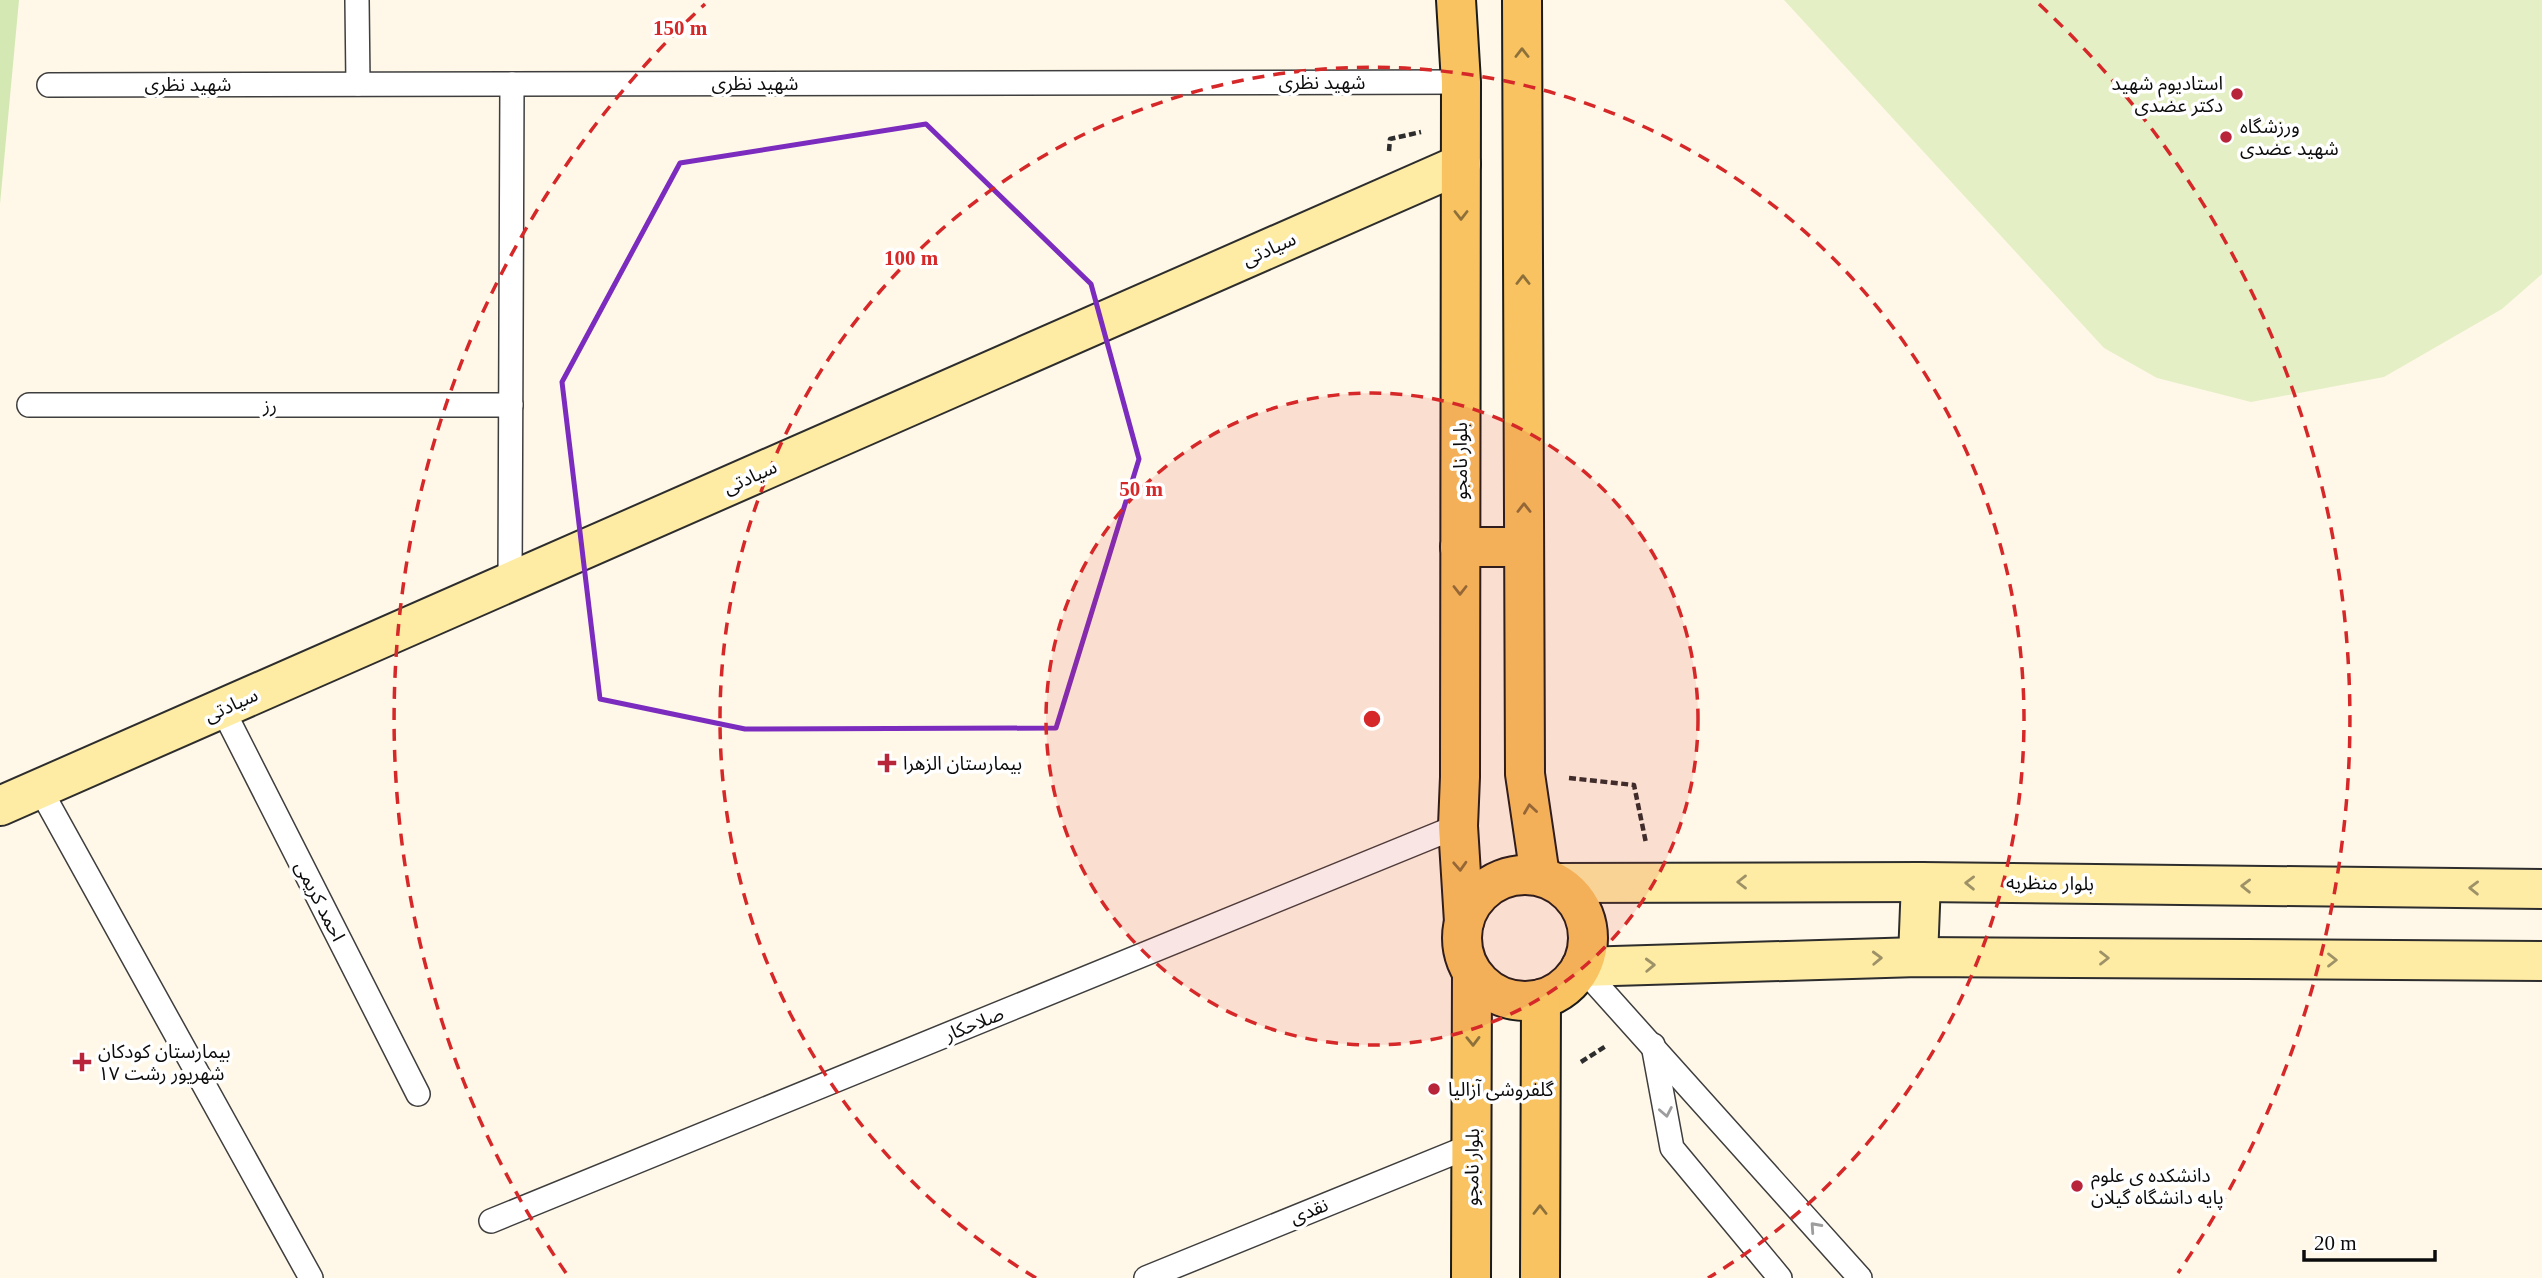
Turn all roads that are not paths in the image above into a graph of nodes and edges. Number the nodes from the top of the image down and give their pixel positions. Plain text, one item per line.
1 (357, 0) edge
2 (1456, 0) edge
3 (1522, 0) edge
4 (1461, 82) junction
5 (358, 84) junction
6 (512, 84) junction
7 (49, 85) dead end
8 (1461, 164) junction
9 (29, 405) dead end
10 (511, 405) junction
11 (1460, 547) junction
12 (1524, 547) junction
13 (510, 582) junction
14 (222, 708) junction
15 (40, 789) junction
16 (0, 806) edge
17 (1458, 827) junction
18 (1549, 880) junction
19 (1921, 882) junction
20 (2542, 889) edge
21 (1464, 922) junction
22 (1918, 957) junction
23 (2542, 961) edge
24 (1581, 967) junction
25 (1472, 973) junction
26 (1541, 999) junction
27 (1653, 1045) junction
28 (418, 1094) dead end
29 (1473, 1145) junction
30 (491, 1221) dead end
31 (311, 1278) edge
32 (1146, 1278) edge
33 (1471, 1278) edge
34 (1540, 1278) edge
35 (1780, 1278) edge
36 (1860, 1278) edge

1 - 5 lane
2 - 4 main road, بلوار نامجو
12 -> 3 main road
4 - 6 lane, شهید نظری
4 - 8 main road, بلوار نامجو
5 - 6 lane, شهید نظری
5 - 7 lane, شهید نظری
6 - 10 lane
8 -> 11 main road, بلوار نامجو
8 - 13 main road, سیادتی
9 - 10 lane, رز
10 - 13 lane
11 - 12 main road
11 -> 17 main road, بلوار نامجو
18 -> 12 main road
13 - 14 main road, سیادتی
14 - 15 main road, سیادتی
14 - 28 lane, احمد کریمی
15 - 16 main road, سیادتی
15 - 31 lane
17 -> 21 main road, بلوار نامجو
17 - 30 lane, صلاحکار
19 -> 18 main road, بلوار منظریه
18 - 21 main road
18 - 24 main road
20 -> 19 main road, بلوار منظریه
19 - 22 main road
21 - 25 main road
22 -> 23 main road
24 -> 22 main road
24 - 26 main road
24 - 27 lane
25 - 26 main road
25 -> 29 main road, بلوار نامجو
34 -> 26 main road
27 -> 35 lane
36 -> 27 lane
29 - 32 lane, نقدی
29 - 33 main road, بلوار نامجو

